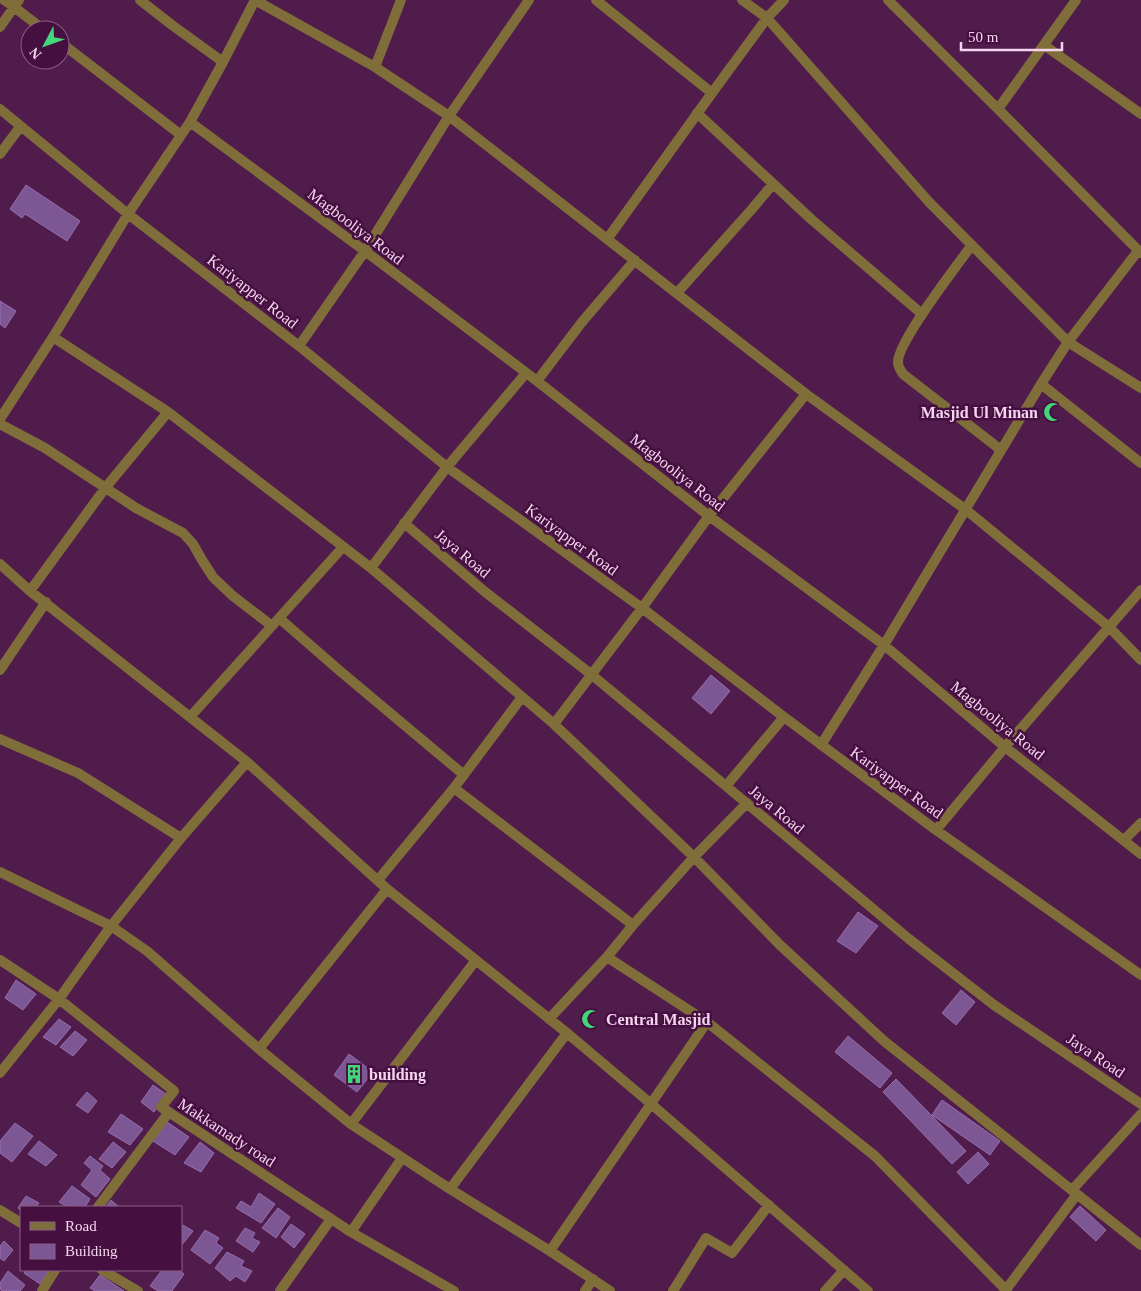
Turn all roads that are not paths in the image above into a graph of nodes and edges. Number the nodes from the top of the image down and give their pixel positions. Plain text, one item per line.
1 (4, 0) edge
2 (140, 0) edge
3 (255, 0) edge
4 (401, 0) edge
5 (530, 0) edge
6 (596, 0) edge
7 (742, 0) edge
8 (784, 0) edge
9 (888, 0) edge
10 (1072, 2) edge
11 (16, 4) edge
12 (768, 18) junction
13 (33, 20) edge
14 (0, 27) edge
15 (1044, 45) junction
16 (70, 50) edge
17 (223, 62) junction
18 (375, 67) junction
19 (712, 93) junction
20 (0, 110) edge
21 (998, 110) junction
22 (697, 113) junction
23 (1141, 114) edge
24 (449, 116) junction
25 (190, 122) junction
26 (20, 127) junction
27 (181, 135) junction
28 (0, 154) edge
29 (773, 184) junction
30 (128, 214) junction
31 (608, 238) junction
32 (972, 245) junction
33 (365, 251) junction
34 (1139, 252) edge
35 (635, 260) junction
36 (676, 293) junction
37 (922, 314) junction
38 (53, 337) junction
39 (1068, 342) junction
40 (299, 346) junction
41 (526, 373) junction
42 (537, 381) junction
43 (1041, 384) junction
44 (1141, 388) edge
45 (806, 394) junction
46 (168, 412) junction
47 (0, 419) edge
48 (0, 424) edge
49 (1001, 450) junction
50 (1141, 463) edge
51 (447, 466) junction
52 (106, 487) junction
53 (965, 509) junction
54 (709, 516) junction
55 (404, 523) junction
56 (343, 547) junction
57 (0, 564) edge
58 (371, 568) junction
59 (1141, 590) edge
60 (30, 591) junction
61 (46, 602) junction
62 (642, 608) junction
63 (279, 618) junction
64 (272, 626) junction
65 (1109, 627) junction
66 (884, 644) junction
67 (1141, 660) edge
68 (0, 670) edge
69 (592, 675) junction
70 (522, 697) junction
71 (190, 717) junction
72 (784, 717) junction
73 (554, 724) junction
74 (0, 739) edge
75 (821, 745) junction
76 (1005, 747) junction
77 (248, 762) junction
78 (464, 775) junction
79 (726, 786) junction
80 (454, 788) junction
81 (747, 803) junction
82 (1141, 823) edge
83 (936, 830) junction
84 (181, 838) junction
85 (1124, 840) junction
86 (1141, 854) edge
87 (694, 857) junction
88 (0, 872) edge
89 (378, 880) junction
90 (387, 889) junction
91 (633, 925) junction
92 (111, 926) junction
93 (607, 957) junction
94 (0, 960) edge
95 (476, 960) junction
96 (1141, 975) edge
97 (59, 999) junction
98 (549, 1019) junction
99 (707, 1022) junction
100 (567, 1033) junction
101 (259, 1049) junction
102 (0, 1072) edge
103 (650, 1104) junction
104 (1141, 1104) edge
105 (169, 1112) junction
106 (1141, 1114) edge
107 (351, 1124) junction
108 (402, 1158) junction
109 (450, 1189) junction
110 (1075, 1192) junction
111 (769, 1205) junction
112 (99, 1206) edge
113 (0, 1210) edge
114 (331, 1219) junction
115 (20, 1222) edge
116 (351, 1232) junction
117 (1141, 1245) edge
118 (550, 1250) junction
119 (844, 1270) junction
120 (54, 1271) edge
121 (104, 1271) edge
122 (593, 1279) junction
123 (437, 1287) edge
124 (42, 1291) edge
125 (138, 1291) edge
126 (280, 1291) edge
127 (454, 1291) edge
128 (585, 1291) edge
129 (610, 1291) edge
130 (673, 1291) edge
131 (825, 1291) edge
132 (868, 1291) edge
133 (1006, 1291) edge

1 - 11 street
2 - 17 street
3 - 17 street
3 - 18 street
4 - 18 street
5 - 24 street
6 - 19 street
7 - 12 street
8 - 12 street
9 - 21 street
10 - 15 street
11 - 13 street
11 - 14 street
12 - 19 street
12 - 32 street
15 - 21 street
15 - 23 street
16 - 27 street
17 - 25 street
18 - 24 street
19 - 22 street
20 - 26 street, Kariyapper Road
21 - 34 street
22 - 29 street
22 - 31 street
24 - 31 street
24 - 33 street
25 - 27 street
25 - 33 street, Magbooliya Road
26 - 28 street
26 - 30 street, Kariyapper Road
27 - 30 street
29 - 36 street
29 - 37 street
30 - 38 street
30 - 40 street, Kariyapper Road
31 - 35 street
32 - 37 street
32 - 39 street
33 - 40 street
33 - 41 street, Magbooliya Road
34 - 39 street
35 - 36 street
35 - 42 street
36 - 45 street
37 - 49 street
38 - 46 street
38 - 47 street
39 - 43 street
39 - 44 street
40 - 51 street, Kariyapper Road
41 - 42 street, Magbooliya Road
41 - 51 street
42 - 54 street, Magbooliya Road
43 - 49 street
43 - 50 street
45 - 53 street
45 - 54 street
46 - 52 street
46 - 56 street
48 - 52 street
49 - 53 street
51 - 55 street
51 - 62 street, Kariyapper Road
52 - 60 street
52 - 64 street
53 - 65 street
53 - 66 street
54 - 62 street
54 - 66 street, Magbooliya Road
55 - 58 street
55 - 69 street, Jaya Road
56 - 58 street
56 - 63 street
57 - 60 street
58 - 70 street
59 - 65 street
60 - 61 street
61 - 68 street
61 - 71 street
62 - 69 street
62 - 72 street, Kariyapper Road
63 - 64 street
63 - 78 street
64 - 71 street
65 - 67 street
65 - 76 street
66 - 75 street
66 - 76 street, Magbooliya Road
69 - 73 street
69 - 79 street, Jaya Road
70 - 73 street
70 - 78 street
71 - 77 street
72 - 75 street, Kariyapper Road
72 - 79 street
73 - 87 street
74 - 84 street
75 - 83 street, Kariyapper Road
76 - 83 street
76 - 85 street, Magbooliya Road
77 - 84 street
77 - 89 street
78 - 80 street
79 - 81 street, Jaya Road
80 - 89 street
80 - 91 street
81 - 87 street
81 - 104 street, Jaya Road
82 - 85 street
83 - 96 street, Kariyapper Road
84 - 92 street
85 - 86 street, Magbooliya Road
87 - 91 street
87 - 110 street
88 - 92 street
89 - 90 street
90 - 95 street
90 - 101 street
91 - 93 street
92 - 97 street
92 - 101 street
93 - 98 street
93 - 99 street
94 - 97 street, Makkamady road
95 - 98 street
95 - 107 street
97 - 102 street
97 - 105 street, Makkamady road
98 - 100 street
99 - 103 street
99 - 133 street
100 - 103 street
100 - 109 street
101 - 107 street
103 - 111 street
103 - 118 street
105 - 112 street
105 - 114 street, Makkamady road
106 - 110 street
107 - 108 street
108 - 109 street
108 - 116 street
109 - 118 street
110 - 117 street
110 - 133 street
111 - 119 street
111 - 130 street
113 - 115 street
114 - 116 street, Makkamady road
114 - 126 street
116 - 123 street, Makkamady road
118 - 122 street
119 - 131 street
119 - 132 street
120 - 124 street
121 - 125 street
122 - 128 street
122 - 129 street
123 - 127 street, Makkamady road

